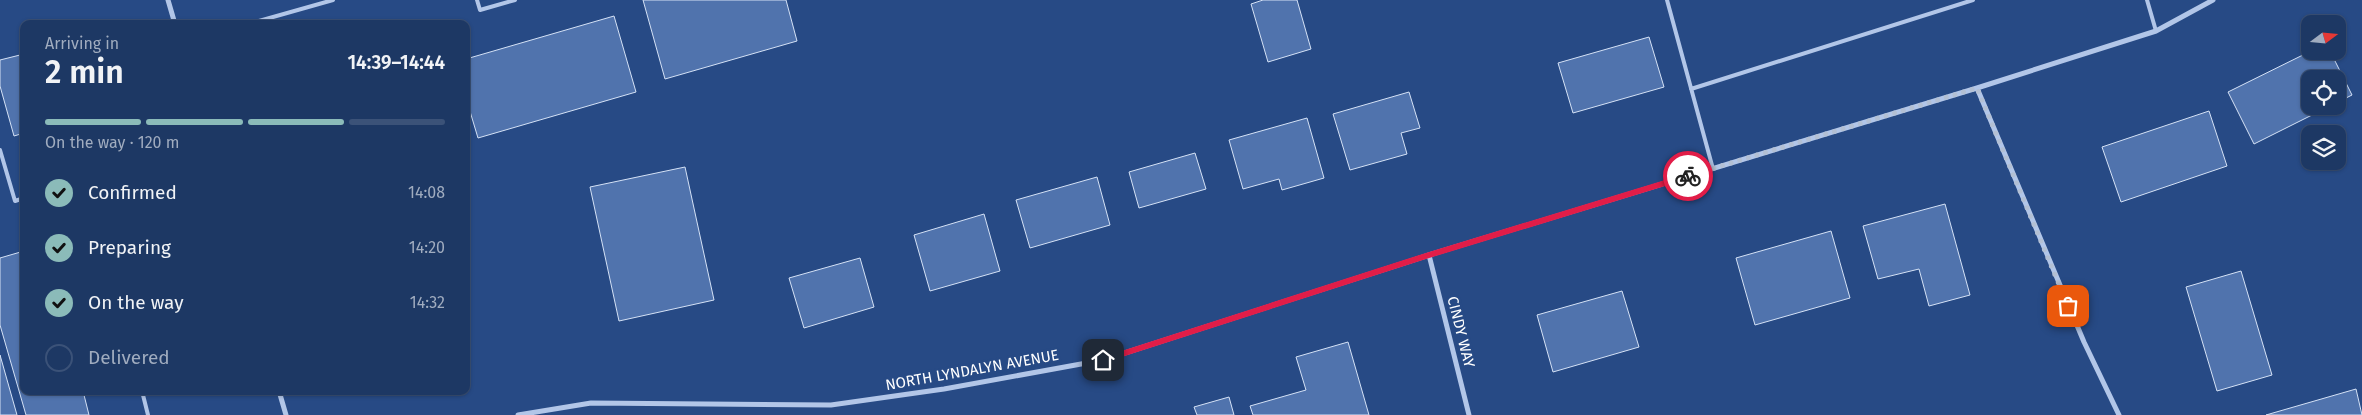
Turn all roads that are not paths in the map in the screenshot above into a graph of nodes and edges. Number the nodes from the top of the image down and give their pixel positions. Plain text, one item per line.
1 (168, 0) edge
2 (333, 0) edge
3 (476, 0) edge
4 (515, 0) edge
5 (1667, 0) edge
6 (1973, 0) edge
7 (2147, 0) edge
8 (2213, 0) edge
9 (175, 20) edge
10 (262, 20) edge
11 (2156, 31) junction
12 (1977, 88) junction
13 (1691, 89) junction
14 (0, 150) edge
15 (1713, 169) junction
16 (20, 199) edge
17 (1429, 255) junction
18 (143, 395) edge
19 (280, 395) edge
20 (527, 414) edge
21 (148, 415) edge
22 (286, 415) edge
23 (518, 415) edge
24 (1470, 415) edge
25 (2119, 415) edge

1 - 9 street
2 - 10 lane
3 - 4 lane
5 - 13 lane
6 - 13 lane
7 - 11 lane
8 - 11 street, NORTH LYNDALYN AVENUE
11 - 12 street, NORTH LYNDALYN AVENUE
12 - 15 street, NORTH LYNDALYN AVENUE
12 - 25 street
13 - 15 lane
14 - 16 lane
15 - 17 street, NORTH LYNDALYN AVENUE
17 - 20 street, NORTH LYNDALYN AVENUE
17 - 24 street, CINDY WAY
18 - 21 lane
19 - 22 street
20 - 23 street, NORTH LYNDALYN AVENUE

